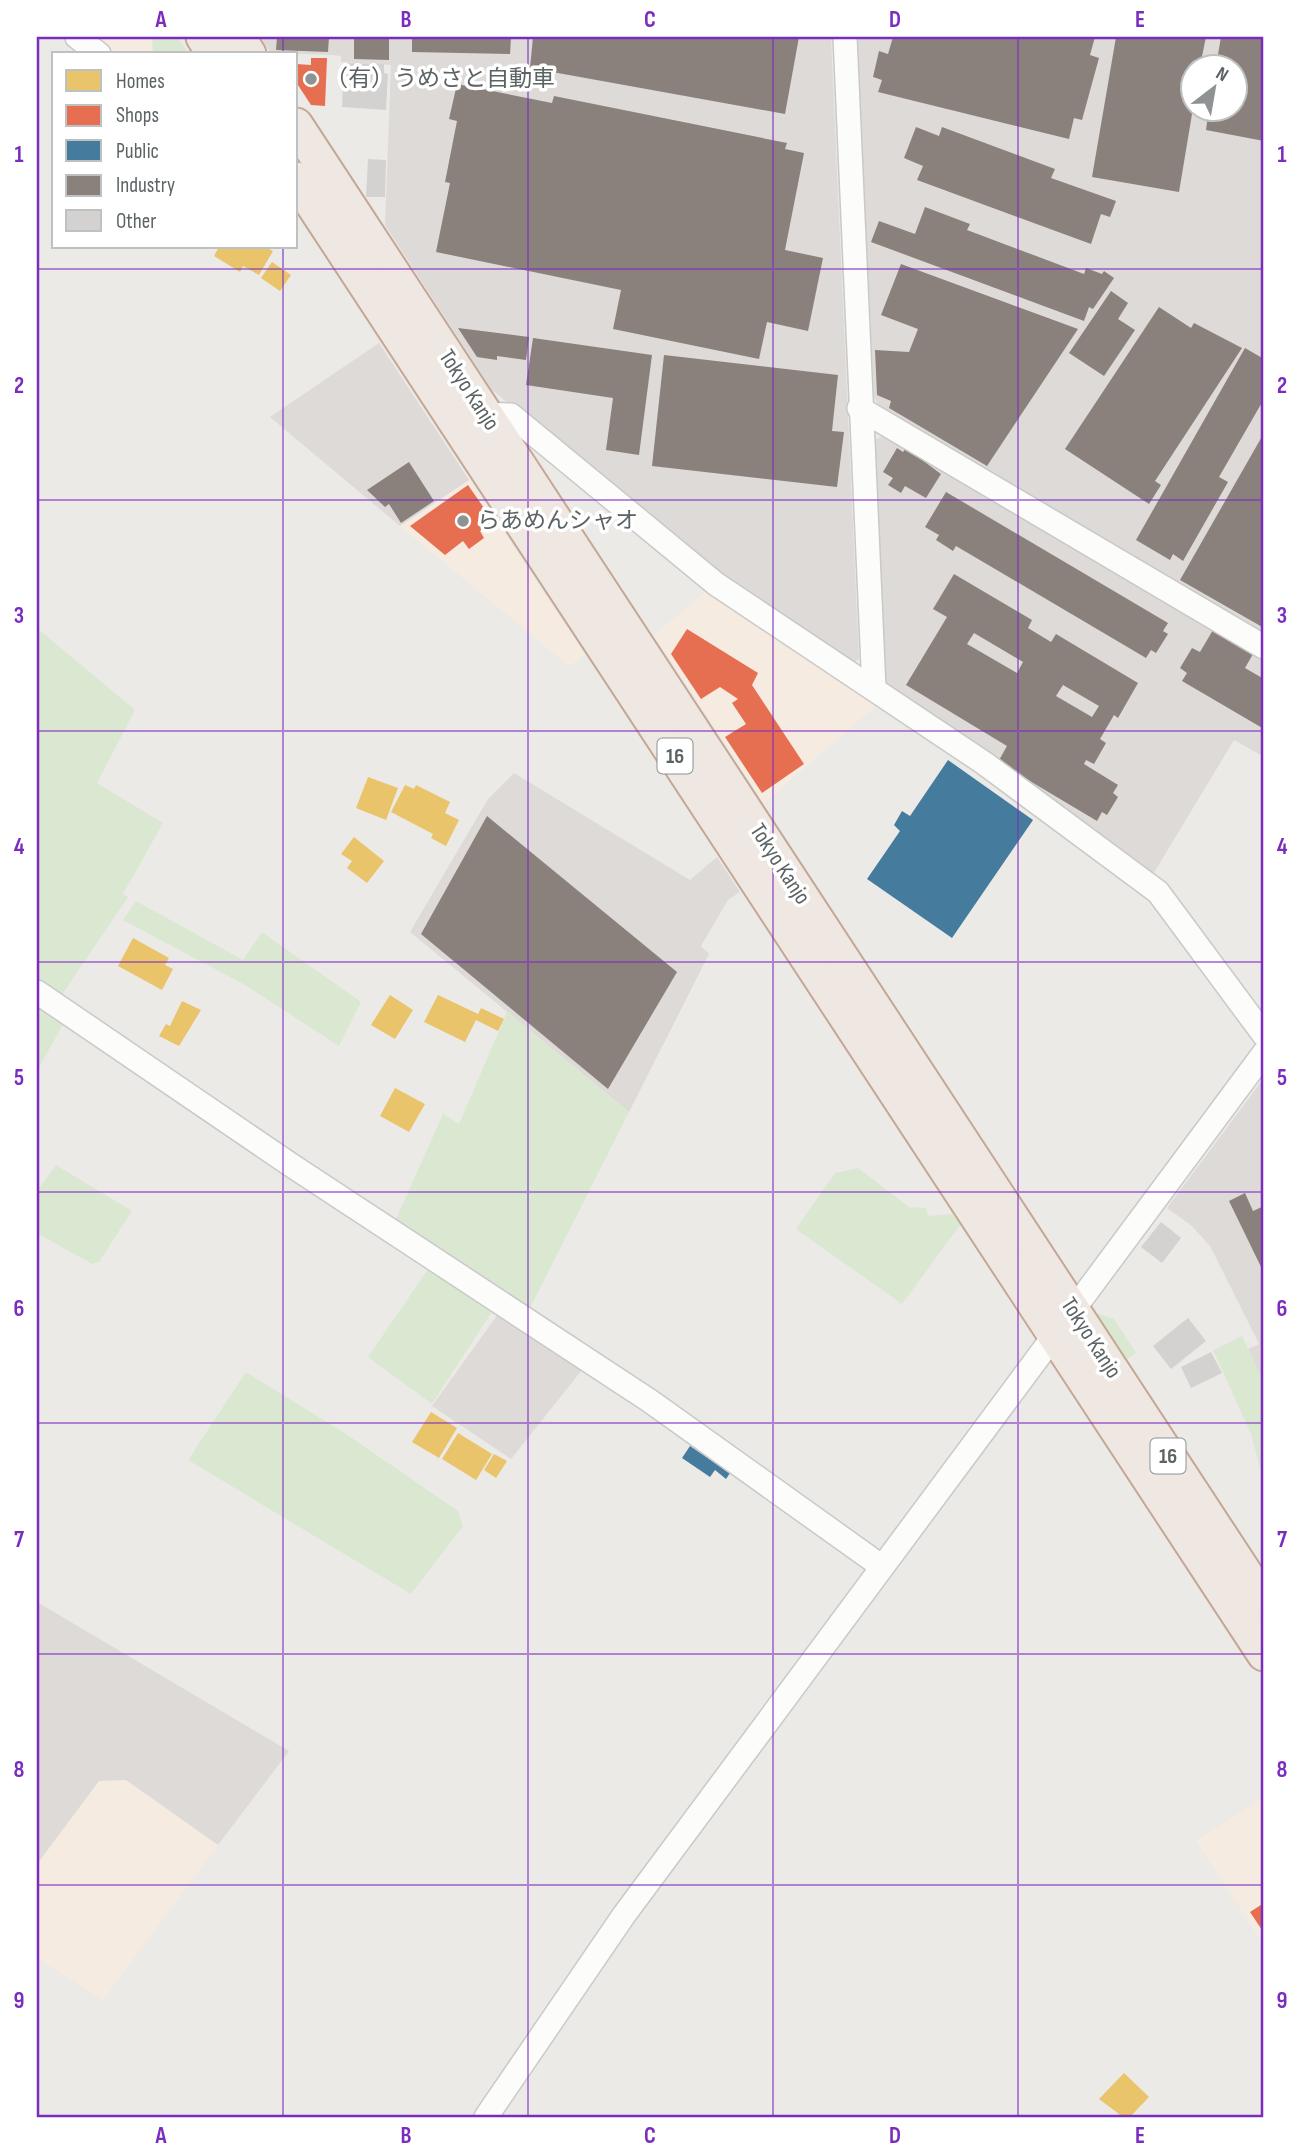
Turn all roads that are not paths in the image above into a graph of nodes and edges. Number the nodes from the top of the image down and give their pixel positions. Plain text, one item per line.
1 (77, 37) edge
2 (203, 37) edge
3 (238, 37) edge
4 (845, 37) edge
5 (96, 52) edge
6 (213, 52) edge
7 (248, 52) edge
8 (298, 136) edge
9 (308, 191) edge
10 (859, 408) junction
11 (484, 414) junction
12 (1264, 647) edge
13 (874, 689) junction
14 (37, 992) edge
15 (1264, 1035) edge
16 (1264, 1053) edge
17 (1063, 1322) junction
18 (881, 1566) junction
19 (1264, 1602) edge
20 (1264, 1654) edge
21 (486, 2117) edge

1 - 5 street
2 - 6 highway
3 - 7 highway
4 - 10 street
8 - 9 highway, Tokyo Kanjo / 16
9 - 11 highway, Tokyo Kanjo / 16
9 - 17 highway, Tokyo Kanjo / 16
10 - 12 street
10 - 13 street
11 - 13 street
11 - 17 highway, Tokyo Kanjo / 16
13 - 15 street
14 - 18 street
16 - 17 street
17 - 18 street
17 - 19 highway, Tokyo Kanjo / 16
17 - 20 highway, Tokyo Kanjo / 16
18 - 21 street

